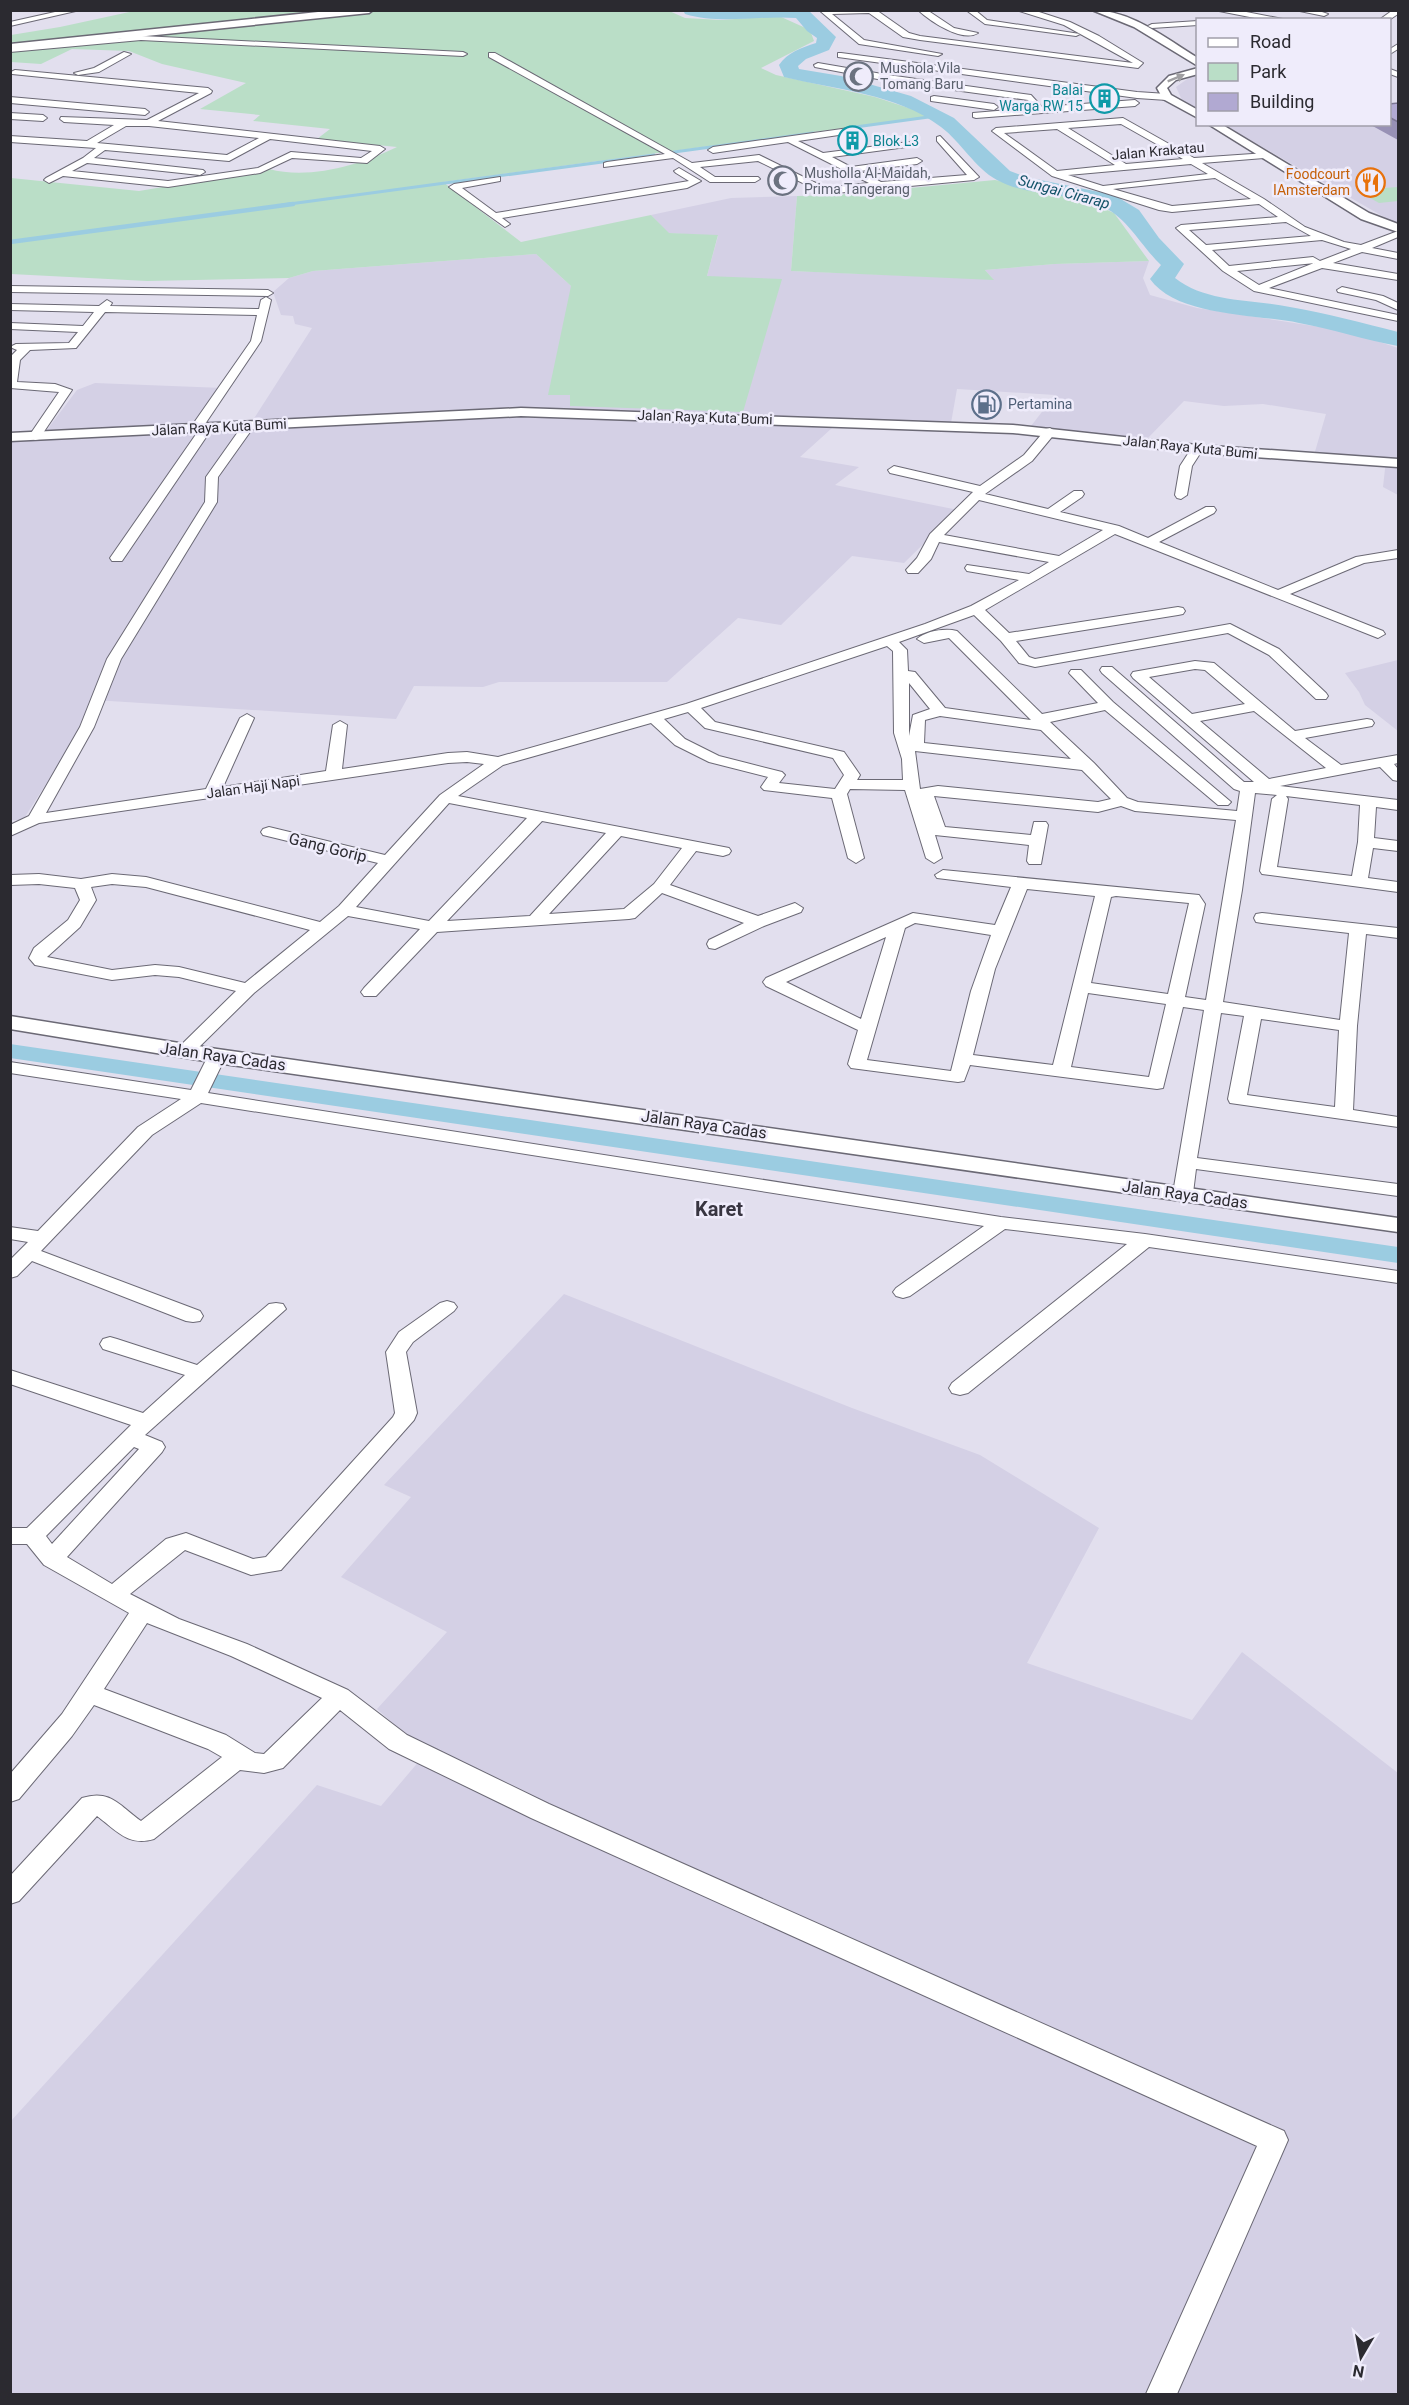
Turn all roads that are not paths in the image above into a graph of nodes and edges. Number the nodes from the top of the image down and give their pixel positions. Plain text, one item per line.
1 (77, 10) edge
2 (369, 10) edge
3 (879, 10) edge
4 (921, 10) edge
5 (969, 10) edge
6 (1019, 10) edge
7 (1096, 10) edge
8 (1113, 10) edge
9 (1217, 10) edge
10 (1298, 10) edge
11 (823, 11) edge
12 (872, 11) edge
13 (1327, 12) edge
14 (10, 13) edge
15 (1199, 14) dead end
16 (51, 17) junction
17 (1178, 18) dead end
18 (1206, 18) edge
19 (1271, 18) edge
20 (1061, 20) junction
21 (1142, 20) junction
22 (1196, 23) edge
23 (10, 24) edge
24 (1152, 26) junction
25 (952, 30) junction
26 (1038, 30) junction
27 (984, 35) dead end
28 (147, 36) junction
29 (1097, 37) junction
30 (916, 38) junction
31 (862, 42) junction
32 (1086, 42) dead end
33 (873, 45) junction
34 (10, 49) edge
35 (1098, 50) dead end
36 (1012, 51) junction
37 (1196, 52) edge
38 (468, 53) dead end
39 (1121, 53) junction
40 (127, 54) dead end
41 (841, 55) junction
42 (949, 55) dead end
43 (486, 56) dead end
44 (1002, 56) dead end
45 (1196, 62) edge
46 (1106, 63) junction
47 (984, 65) dead end
48 (1196, 70) edge
49 (12, 72) edge
50 (969, 73) junction
51 (67, 77) junction
52 (945, 86) junction
53 (1082, 88) junction
54 (1169, 98) junction
55 (10, 100) edge
56 (172, 101) dead end
57 (187, 102) junction
58 (1096, 106) junction
59 (87, 107) junction
60 (1039, 110) junction
61 (1023, 111) junction
62 (163, 114) junction
63 (1196, 114) edge
64 (976, 115) dead end
65 (10, 116) edge
66 (43, 118) dead end
67 (80, 120) junction
68 (123, 123) junction
69 (149, 123) junction
70 (1057, 125) junction
71 (172, 126) junction
72 (1216, 126) edge
73 (218, 130) junction
74 (856, 130) dead end
75 (269, 136) junction
76 (940, 138) dead end
77 (788, 139) junction
78 (10, 140) edge
79 (22, 141) junction
80 (43, 141) junction
81 (89, 144) junction
82 (906, 144) dead end
83 (10, 146) edge
84 (103, 147) junction
85 (128, 150) junction
86 (245, 150) junction
87 (256, 152) dead end
88 (697, 152) dead end
89 (174, 153) junction
90 (268, 153) dead end
91 (686, 154) dead end
92 (291, 155) junction
93 (1264, 155) junction
94 (671, 156) junction
95 (822, 156) junction
96 (229, 158) junction
97 (331, 158) junction
98 (655, 158) junction
99 (86, 160) junction
100 (917, 161) dead end
101 (1189, 162) junction
102 (276, 163) junction
103 (607, 165) dead end
104 (688, 166) junction
105 (1124, 168) junction
106 (850, 170) junction
107 (204, 172) junction
108 (61, 173) junction
109 (1054, 174) junction
110 (225, 175) junction
111 (1215, 176) junction
112 (497, 179) dead end
113 (755, 179) dead end
114 (49, 180) dead end
115 (1148, 182) junction
116 (604, 184) dead end
117 (880, 185) junction
118 (1098, 188) junction
119 (1167, 190) dead end
120 (622, 194) junction
121 (1186, 198) dead end
122 (1261, 201) junction
123 (1205, 206) junction
124 (494, 216) junction
125 (1289, 219) junction
126 (507, 226) dead end
127 (1398, 228) edge
128 (1398, 234) edge
129 (1324, 238) junction
130 (1202, 248) junction
131 (1359, 249) junction
132 (1398, 256) edge
133 (1332, 258) junction
134 (1319, 264) junction
135 (1227, 269) junction
136 (1398, 277) edge
137 (119, 288) junction
138 (10, 289) edge
139 (1258, 289) junction
140 (1342, 290) dead end
141 (1358, 293) junction
142 (1342, 306) junction
143 (10, 307) edge
144 (1398, 307) edge
145 (102, 309) junction
146 (264, 312) junction
147 (1398, 318) edge
148 (10, 326) edge
149 (87, 329) junction
150 (10, 346) edge
151 (27, 347) junction
152 (13, 359) edge
153 (249, 425) junction
154 (202, 427) junction
155 (1050, 432) junction
156 (35, 436) junction
157 (10, 437) edge
158 (1197, 449) junction
159 (1398, 463) edge
160 (894, 470) dead end
161 (979, 493) junction
162 (1078, 494) dead end
163 (1181, 495) dead end
164 (1210, 510) dead end
165 (1051, 513) junction
166 (1113, 529) junction
167 (935, 537) junction
168 (1148, 543) junction
169 (1398, 554) edge
170 (117, 558) dead end
171 (1062, 561) junction
172 (972, 568) dead end
173 (913, 570) dead end
174 (1030, 578) junction
175 (1279, 594) junction
176 (976, 609) junction
177 (1178, 611) dead end
178 (1378, 634) dead end
179 (1006, 638) junction
180 (890, 641) junction
181 (913, 642) dead end
182 (1107, 670) dead end
183 (1076, 673) dead end
184 (910, 675) dead end
185 (1321, 696) dead end
186 (1108, 705) junction
187 (1257, 706) junction
188 (691, 707) junction
189 (940, 712) junction
190 (247, 718) dead end
191 (654, 718) junction
192 (1187, 719) junction
193 (1044, 723) junction
194 (1367, 723) dead end
195 (339, 725) dead end
196 (1292, 736) junction
197 (1391, 760) edge
198 (498, 762) junction
199 (1089, 766) junction
200 (1336, 769) junction
201 (333, 776) junction
202 (1398, 777) edge
203 (911, 785) junction
204 (1256, 785) junction
205 (843, 789) junction
206 (212, 793) junction
207 (445, 798) junction
208 (1280, 800) dead end
209 (1122, 801) junction
210 (1223, 802) dead end
211 (1368, 802) junction
212 (1398, 805) edge
213 (539, 815) junction
214 (1245, 816) junction
215 (34, 819) junction
216 (618, 830) junction
217 (10, 831) edge
218 (268, 832) dead end
219 (1366, 843) junction
220 (692, 845) junction
221 (1398, 846) edge
222 (723, 851) dead end
223 (856, 858) dead end
224 (933, 858) dead end
225 (388, 861) junction
226 (1035, 861) dead end
227 (943, 874) dead end
228 (10, 880) edge
229 (1021, 883) junction
230 (1359, 883) junction
231 (81, 884) junction
232 (660, 887) junction
233 (1398, 887) edge
234 (1108, 892) junction
235 (795, 908) dead end
236 (345, 910) junction
237 (1262, 918) dead end
238 (534, 921) junction
239 (758, 922) junction
240 (898, 924) junction
241 (434, 927) junction
242 (323, 928) junction
243 (1358, 928) junction
244 (999, 931) junction
245 (1398, 933) edge
246 (715, 945) dead end
247 (1081, 987) junction
248 (248, 990) junction
249 (370, 993) dead end
250 (1176, 999) junction
251 (1214, 1005) junction
252 (1252, 1013) junction
253 (10, 1022) edge
254 (1348, 1026) junction
255 (867, 1028) junction
256 (185, 1051) junction
257 (216, 1058) junction
258 (963, 1059) junction
259 (10, 1067) edge
260 (1062, 1071) junction
261 (198, 1095) junction
262 (1344, 1114) junction
263 (1398, 1122) edge
264 (1187, 1162) junction
265 (1398, 1190) edge
266 (1183, 1193) junction
267 (1001, 1223) junction
268 (1398, 1225) edge
269 (10, 1233) edge
270 (1145, 1240) junction
271 (36, 1246) junction
272 (10, 1272) edge
273 (1398, 1277) edge
274 (903, 1292) dead end
275 (447, 1307) dead end
276 (276, 1309) dead end
277 (193, 1316) dead end
278 (110, 1344) dead end
279 (197, 1376) junction
280 (10, 1377) edge
281 (960, 1388) dead end
282 (146, 1422) junction
283 (131, 1438) junction
284 (22, 1536) edge
285 (52, 1559) junction
286 (113, 1595) junction
287 (142, 1612) junction
288 (89, 1693) junction
289 (339, 1696) junction
290 (246, 1759) junction
291 (10, 1792) edge
292 (10, 1894) edge
293 (1162, 2394) edge

1 - 16 street
2 - 28 street
3 - 12 street
4 - 25 street
5 - 26 street
6 - 20 street
7 - 45 street
8 - 21 street
9 - 19 street
10 - 13 street
11 - 12 street
11 - 31 street
12 - 30 street
14 - 16 street
15 - 18 street
16 - 23 street
17 - 21 street
20 - 26 street
20 - 29 street
21 - 24 street
22 - 24 street
24 - 37 street
25 - 27 street
25 - 30 street
26 - 29 street
28 - 34 street
28 - 34 street
28 - 38 street
29 - 32 street
29 - 39 street
30 - 33 street
30 - 36 street
31 - 33 street
31 - 41 street
33 - 42 street
35 - 39 street
36 - 44 street
36 - 46 street
39 - 46 street
39 - 46 street
40 - 51 street
41 - 50 street
41 - 52 street
43 - 94 street
47 - 50 street
54 -> 48 street
49 - 51 street
50 - 52 street
50 - 53 street
51 - 57 street
52 - 60 street
52 - 61 street
53 - 54 street
53 - 58 street
54 - 58 street
54 - 63 street
55 - 59 street
56 - 57 street
57 - 62 street
58 - 60 street
59 - 62 street
59 - 67 street
60 - 61 street
61 - 64 street
62 - 69 street
65 - 66 street
67 - 68 street
67 - 80 street
68 - 69 street
68 - 81 street
69 - 71 street
70 - 101 street
70 - 105 street
70 - 109 street
71 - 73 street
71 - 85 street
72 - 93 street
73 - 75 street
73 - 89 street
74 - 77 street
75 - 86 street
75 - 97 street
76 - 117 street
77 - 88 street
77 - 95 street
78 - 79 street
79 - 80 street
79 - 83 street
80 - 81 street
81 - 84 street
82 - 95 street
84 - 85 street
84 - 99 street
85 - 89 street
86 - 87 street
86 - 96 street
89 - 96 street
90 - 92 street
91 - 94 street
92 - 97 street
92 - 102 street
93 - 101 street, Jalan Krakatau
93 - 127 street
94 - 98 street
94 - 104 street
95 - 106 street
96 - 107 street
97 - 102 street
98 - 103 street
98 - 120 street
99 - 107 street
99 - 108 street
100 - 106 street
101 - 105 street, Jalan Krakatau
101 - 111 street
102 - 110 street
104 - 113 street
104 - 117 street
105 - 109 street, Jalan Krakatau
106 - 117 street
107 - 110 street
108 - 110 street
108 - 114 street
109 - 118 street
111 - 115 street
111 - 122 street
112 - 124 street
115 - 118 street
115 - 119 street
116 - 120 street
118 - 123 street
120 - 124 street
121 - 123 street
122 - 123 street
122 - 125 street
124 - 126 street
125 - 129 street
125 - 130 street
128 - 131 street
129 - 130 street
129 - 131 street
130 - 135 street
131 - 132 street
131 - 133 street
133 - 134 street
133 - 135 street
134 - 136 street
134 - 139 street
135 - 139 street
137 - 138 street
137 - 145 street
137 - 146 street
139 - 142 street
140 - 141 street
141 - 142 street
141 - 144 street
142 - 147 street
143 - 145 street
145 - 146 street
145 - 149 street
146 - 154 street
148 - 149 street
149 - 151 street
150 - 151 street
151 - 152 street
152 - 156 street
153 - 154 street, Jalan Raya Kuta Bumi
153 - 155 street, Jalan Raya Kuta Bumi
153 - 215 street
154 - 156 street, Jalan Raya Kuta Bumi
154 - 170 street
155 - 158 street, Jalan Raya Kuta Bumi
155 - 161 street
156 - 157 street, Jalan Raya Kuta Bumi
158 - 159 street, Jalan Raya Kuta Bumi
158 - 163 street
160 - 161 street
161 - 165 street
161 - 167 street
162 - 165 street
164 - 168 street
165 - 166 street
166 - 168 street
166 - 171 street
167 - 171 street
167 - 173 street
168 - 175 street
169 - 175 street
171 - 174 street
172 - 174 street
174 - 176 street
175 - 178 street
176 - 179 street
176 - 180 street
177 - 179 street
179 - 185 street
180 - 188 street
180 - 203 street
181 - 193 street
182 - 204 street
183 - 186 street
184 - 189 street
186 - 193 street
186 - 210 street
187 - 192 street
187 - 192 street
187 - 196 street
188 - 191 street
188 - 205 street
189 - 193 street
189 - 199 street
190 - 206 street
191 - 198 street
191 - 205 street
192 - 204 street
193 - 199 street
194 - 196 street
195 - 201 street
196 - 200 street
197 - 200 street
197 - 202 street
198 - 201 street, Jalan Haji Napi
198 - 207 street
199 - 209 street
200 - 204 street
201 - 206 street, Jalan Haji Napi
203 - 205 street
203 - 224 street
204 - 211 street
204 - 214 street
205 - 223 street
206 - 215 street, Jalan Haji Napi
207 - 213 street
207 - 225 street
208 - 230 street
209 - 214 street
209 - 226 street
211 - 212 street
211 - 219 street
213 - 216 street
213 - 241 street
214 - 251 street
215 - 217 street, Jalan Haji Napi
216 - 220 street
216 - 238 street
218 - 225 street, Gang Gorip
219 - 221 street
219 - 230 street
220 - 222 street
220 - 232 street
225 - 236 street
227 - 229 street
228 - 231 street
229 - 234 street
229 - 244 street
230 - 233 street
231 - 242 street
231 - 248 street
232 - 238 street
232 - 239 street
234 - 247 street
234 - 250 street
235 - 239 street
236 - 241 street
236 - 242 street
237 - 243 street
238 - 241 street
239 - 246 street
240 - 244 street
240 - 255 street
240 - 255 street
241 - 249 street
242 - 248 street
243 - 245 street
243 - 254 street
244 - 258 street
247 - 250 street
247 - 260 street
248 - 256 street
250 - 251 street
250 - 260 street
251 - 252 street
251 - 264 street
252 - 254 street
252 - 262 street
253 - 256 street, Jalan Raya Cadas
254 - 262 street
255 - 258 street
256 - 257 street, Jalan Raya Cadas
257 - 261 street
257 - 266 street, Jalan Raya Cadas
258 - 260 street
259 - 261 street
261 - 267 street
261 - 271 street
262 - 263 street
264 - 265 street
264 - 266 street
266 - 268 street, Jalan Raya Cadas
267 - 270 street
267 - 274 street
269 - 271 street
270 - 273 street
270 - 281 street
271 - 272 street
271 - 277 street
275 - 286 street
276 - 279 street
278 - 279 street
279 - 282 street
280 - 282 street
282 - 283 street
283 - 284 street
283 - 285 street
284 - 285 street
285 - 286 street
286 - 287 street
287 - 288 street
287 - 289 street
288 - 290 street
288 - 291 street
289 - 290 street
289 - 293 street
290 - 292 street

